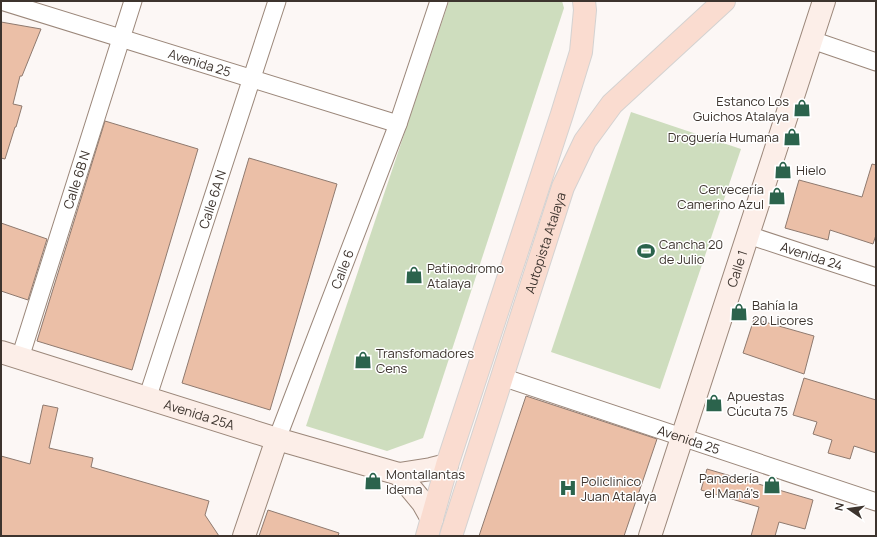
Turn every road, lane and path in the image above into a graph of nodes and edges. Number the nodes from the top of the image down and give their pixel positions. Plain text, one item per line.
1 (1, 1) edge
2 (133, 1) edge
3 (277, 1) edge
4 (439, 1) edge
5 (584, 1) edge
6 (724, 1) edge
7 (824, 1) edge
8 (121, 38) junction
9 (812, 40) junction
10 (876, 62) edge
11 (252, 79) junction
12 (398, 124) junction
13 (748, 235) junction
14 (876, 277) edge
15 (11, 355) edge
16 (502, 377) junction
17 (147, 399) junction
18 (682, 437) junction
19 (277, 439) junction
20 (447, 465) junction
21 (399, 474) junction
22 (876, 502) edge
23 (430, 527) edge
24 (244, 536) edge
25 (451, 536) edge
26 (650, 536) edge

1 - 8 street, Avenida 25
2 - 8 street, Calle 6B N
3 - 11 street, Calle 6A N
4 - 12 street, Calle 6
5 - 20 main road, Autopista Atalaya
6 - 16 main road, Autopista Atalaya
7 - 9 street, Calle 1
8 - 11 street, Avenida 25
8 - 15 street, Calle 6B N
9 - 10 street
9 - 13 street, Calle 1
11 - 12 street, Avenida 25
11 - 17 street, Calle 6A N
12 - 19 street, Calle 6
13 - 14 street, Avenida 24
13 - 18 street, Calle 1
15 - 17 street, Avenida 25A
16 - 18 street, Avenida 25
16 - 25 main road, Autopista Atalaya
17 - 19 street, Avenida 25A
18 - 22 street, Avenida 25
18 - 26 street, Calle 1
19 - 21 street, Avenida 25A
19 - 24 street, Calle 6
20 - 21 street, Avenida 25A
20 - 23 main road, Autopista Atalaya
21 - 23 street

